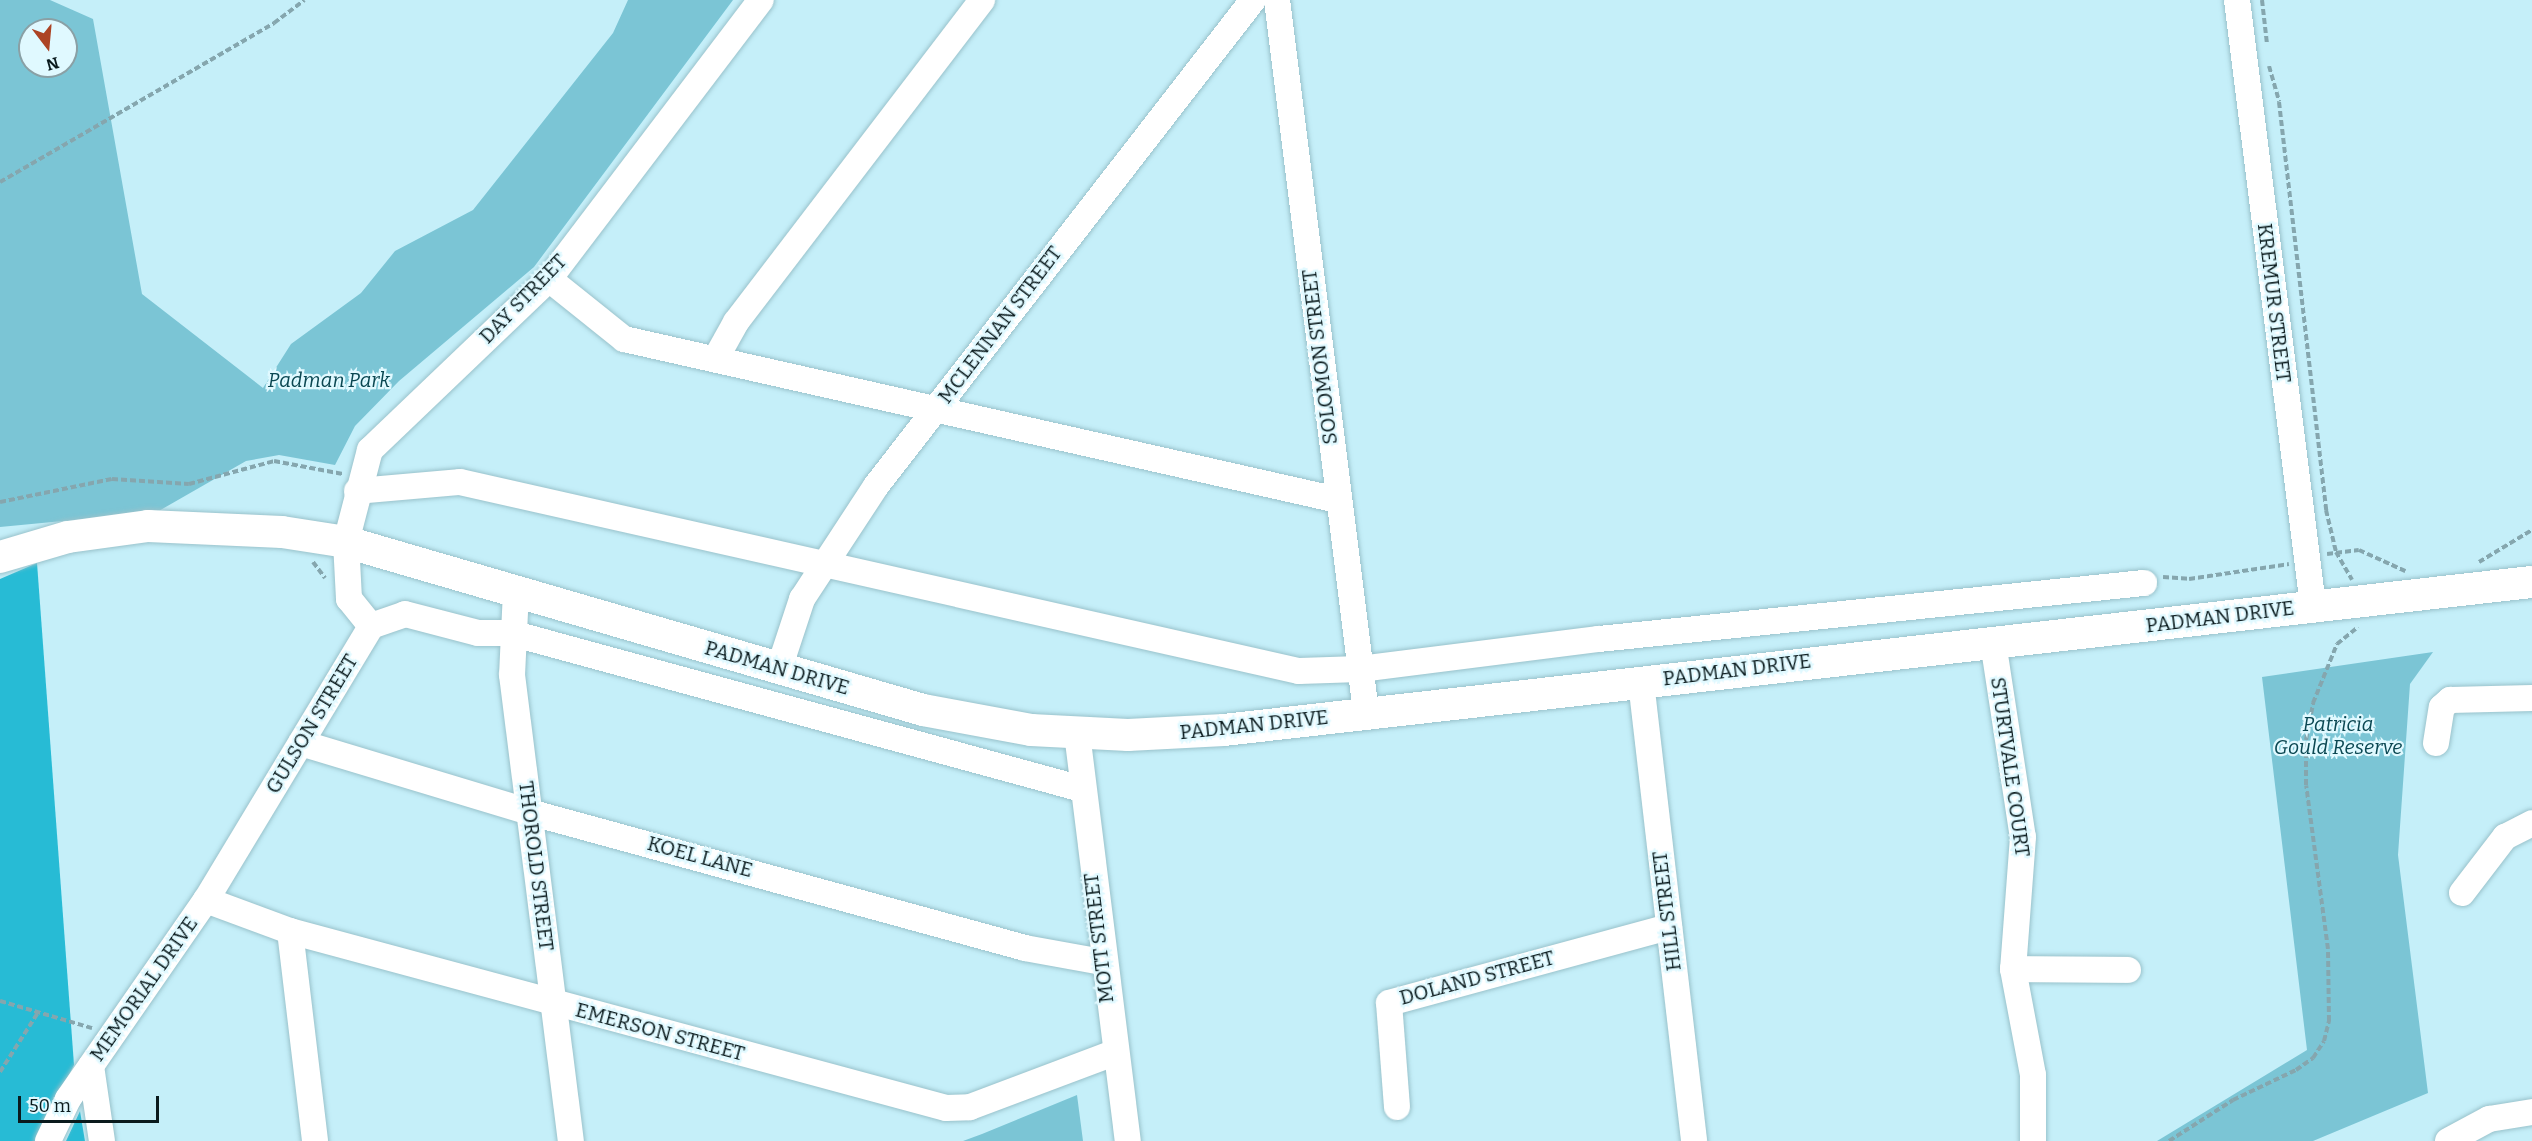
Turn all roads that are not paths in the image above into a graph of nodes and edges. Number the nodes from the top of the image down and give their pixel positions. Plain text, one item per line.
1 (761, 0) edge
2 (982, 0) edge
3 (1253, 0) edge
4 (1277, 0) edge
5 (2237, 0) edge
6 (549, 279) junction
7 (716, 358) junction
8 (935, 410) junction
9 (359, 484) junction
10 (1338, 500) junction
11 (345, 542) junction
12 (0, 557) edge
13 (822, 565) junction
14 (2532, 582) edge
15 (2144, 583) road end
16 (516, 591) junction
17 (2313, 606) junction
18 (371, 626) junction
19 (511, 633) junction
20 (1992, 642) junction
21 (779, 669) junction
22 (1360, 669) junction
23 (1641, 682) junction
24 (2532, 698) edge
25 (1366, 713) junction
26 (1077, 733) junction
27 (301, 743) junction
28 (2436, 743) dead end
29 (1082, 789) junction
30 (529, 812) junction
31 (2532, 824) edge
32 (2462, 893) dead end
33 (206, 900) junction
34 (1669, 927) junction
35 (290, 931) junction
36 (1102, 962) junction
37 (2013, 969) junction
38 (2128, 970) dead end
39 (553, 1003) junction
40 (1114, 1053) junction
41 (91, 1066) junction
42 (1397, 1107) dead end
43 (2532, 1112) edge
44 (48, 1141) edge
45 (102, 1141) edge
46 (315, 1141) edge
47 (571, 1141) edge
48 (1128, 1141) edge
49 (1694, 1141) edge
50 (2033, 1141) edge
51 (2448, 1141) edge

1 - 6 street, DAY STREET
2 - 7 street
3 - 8 street, MCLENNAN STREET
4 - 10 street, SOLOMON STREET
5 - 17 street, KREMUR STREET
6 - 7 street
6 - 9 street, DAY STREET
7 - 8 street
8 - 10 street
8 - 13 street, MCLENNAN STREET
9 - 11 street, DAY STREET
9 - 13 street
10 - 22 street, SOLOMON STREET
11 - 12 main road, PADMAN DRIVE
11 - 16 main road, PADMAN DRIVE
11 - 18 street
13 - 21 street, MCLENNAN STREET
13 - 22 street
14 - 17 main road, PADMAN DRIVE
15 - 22 street
16 - 19 street, THOROLD STREET
16 - 21 main road, PADMAN DRIVE
17 - 20 main road, PADMAN DRIVE
18 - 19 street
18 - 27 street, GULSON STREET
19 - 29 street
19 - 30 street, THOROLD STREET
20 - 23 main road, PADMAN DRIVE
20 - 37 street, STURTVALE COURT
21 - 26 main road, PADMAN DRIVE
22 - 25 street, SOLOMON STREET
23 - 25 main road, PADMAN DRIVE
23 - 34 street, HILL STREET
24 - 28 street
25 - 26 main road, PADMAN DRIVE
26 - 29 street, MOTT STREET
27 - 30 street, KOEL LANE
27 - 33 street, GULSON STREET
29 - 36 street, MOTT STREET
30 - 36 street, KOEL LANE
30 - 39 street, THOROLD STREET
31 - 32 street
33 - 35 street, EMERSON STREET
33 - 41 street, MEMORIAL DRIVE
34 - 42 street, DOLAND STREET
34 - 49 street, HILL STREET
35 - 39 street, EMERSON STREET
35 - 46 street
36 - 40 street, MOTT STREET
37 - 38 street
37 - 50 street, STURTVALE COURT
39 - 40 street, EMERSON STREET
39 - 47 street, THOROLD STREET
40 - 48 street, MOTT STREET
41 - 44 street, MEMORIAL DRIVE
41 - 45 street
43 - 51 street

